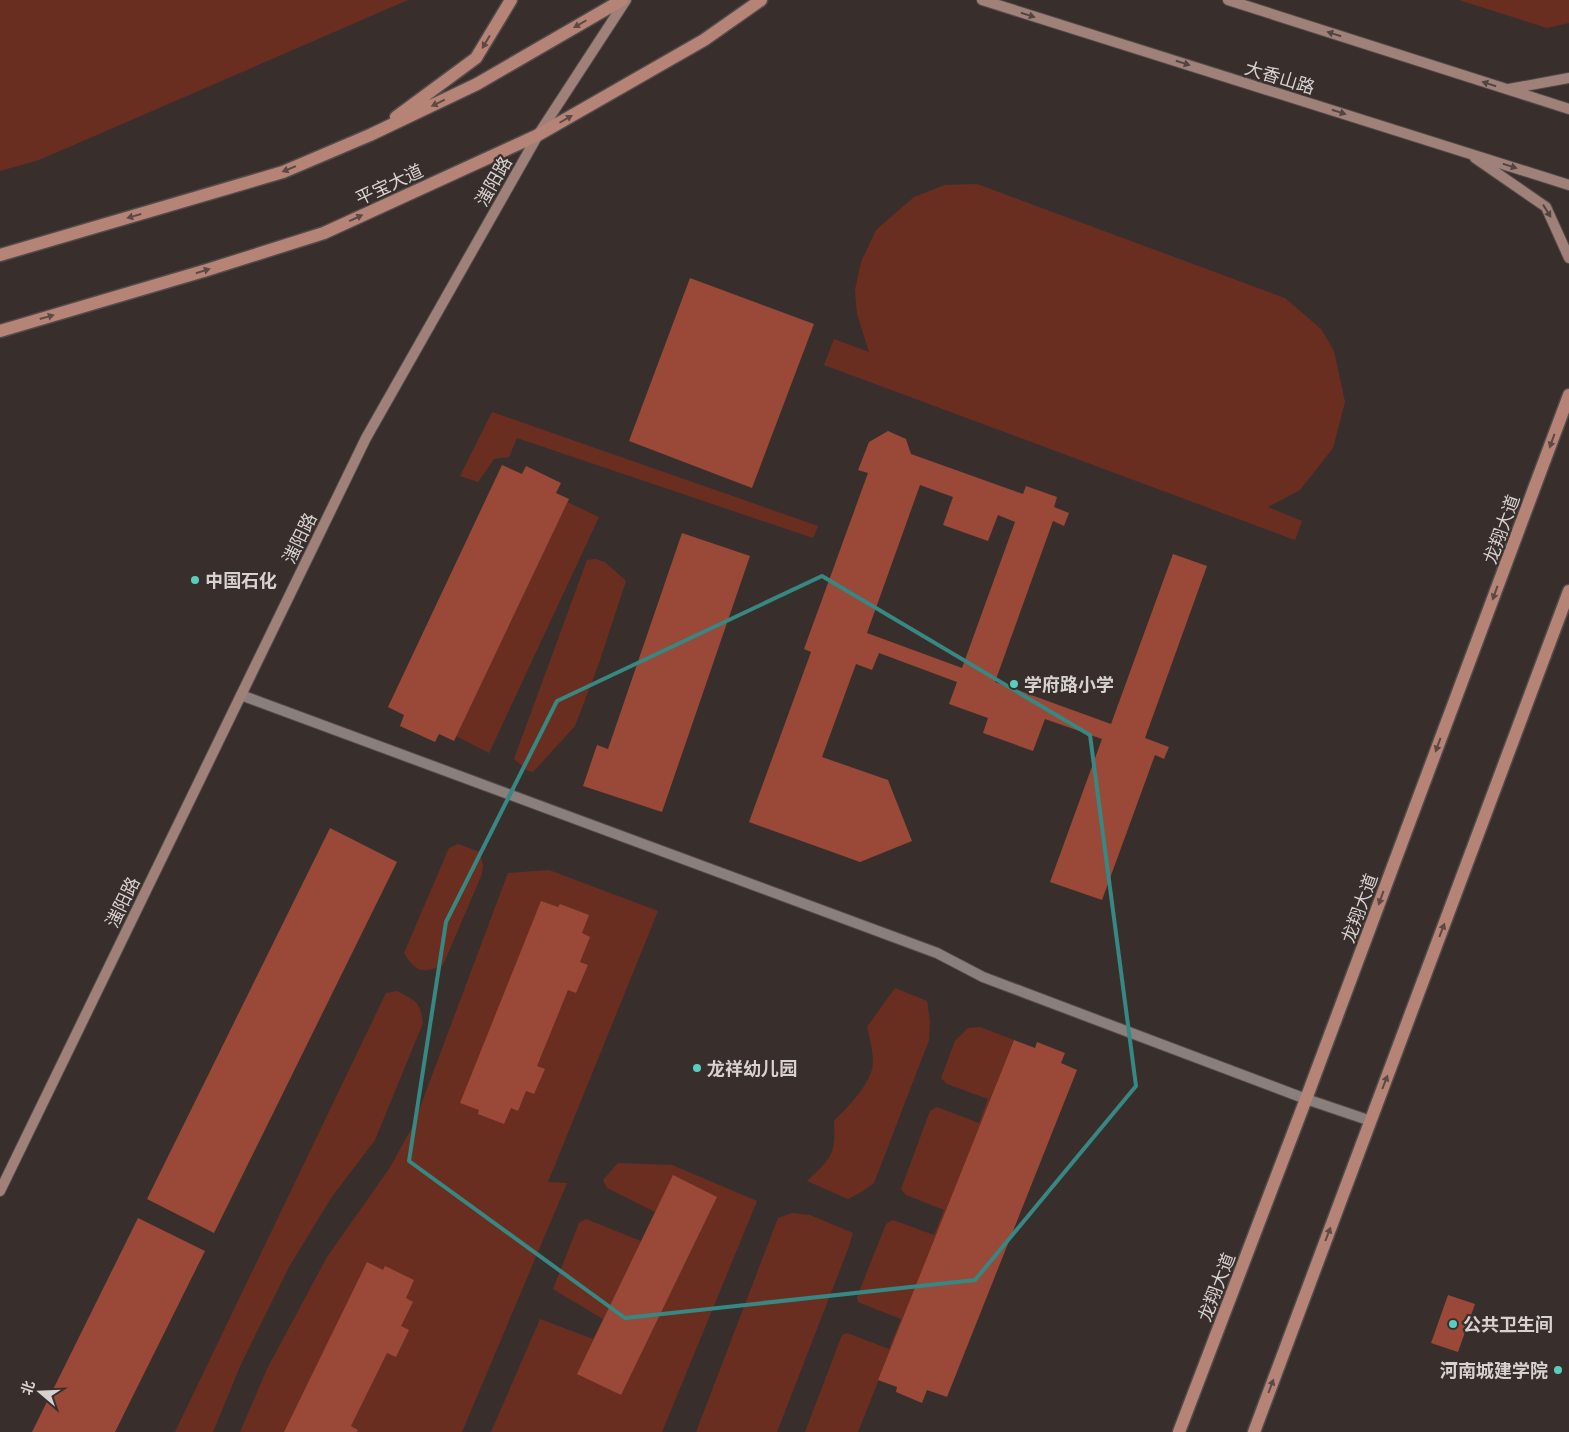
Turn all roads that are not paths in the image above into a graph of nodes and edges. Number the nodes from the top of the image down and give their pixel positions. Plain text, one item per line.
1 (511, 0) edge
2 (624, 0) edge
3 (761, 0) edge
4 (982, 0) edge
5 (1228, 0) edge
6 (1569, 78) edge
7 (1507, 90) junction
8 (1569, 109) edge
9 (370, 135) junction
10 (538, 135) junction
11 (1466, 152) junction
12 (1569, 185) edge
13 (0, 255) edge
14 (1569, 258) edge
15 (0, 331) edge
16 (1569, 395) edge
17 (1569, 591) edge
18 (241, 695) junction
19 (1306, 1099) junction
20 (1371, 1121) junction
21 (0, 1191) edge
22 (1179, 1432) edge
23 (1254, 1432) edge

1 -> 9 main road
2 -> 9 main road
2 - 10 main road, 滍阳路
10 -> 3 main road, 平宝大道
4 -> 11 main road, 大香山路
7 -> 5 main road
6 - 7 main road
7 - 8 main road
9 -> 13 main road
15 -> 10 main road, 平宝大道
10 - 18 main road, 滍阳路
11 -> 12 main road, 大香山路
11 -> 14 main road
16 -> 19 main road, 龙翔大道
20 -> 17 main road
18 - 19 street
18 - 21 main road, 滍阳路
19 - 20 street
19 - 22 main road, 龙翔大道
23 -> 20 main road

